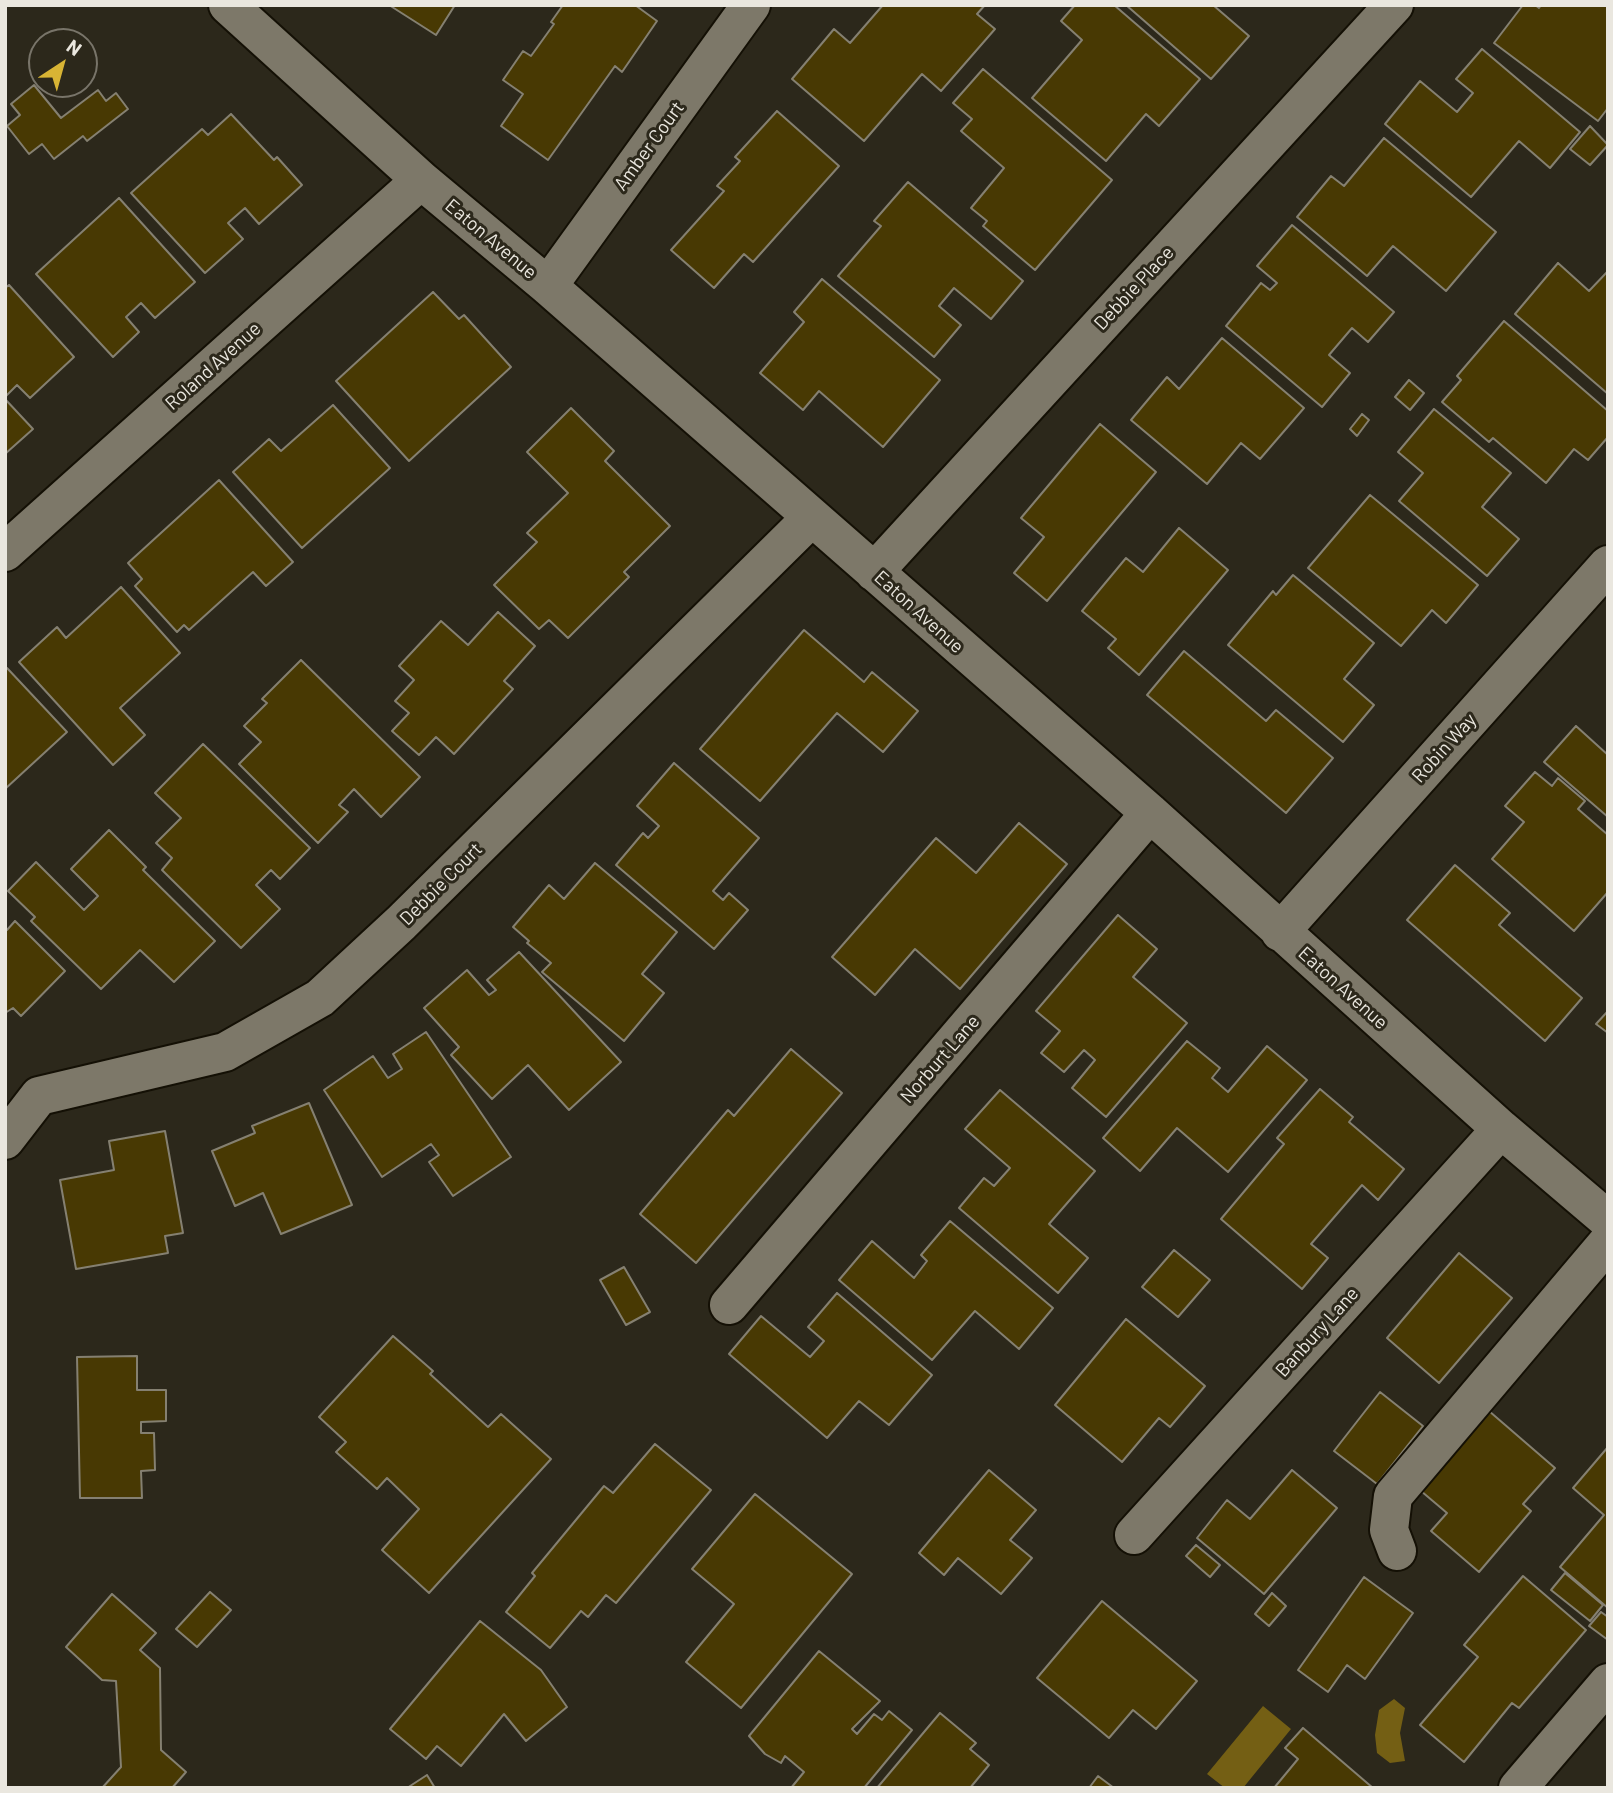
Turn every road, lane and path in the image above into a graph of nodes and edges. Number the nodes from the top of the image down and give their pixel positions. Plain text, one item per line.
1 (228, 5) edge
2 (751, 5) edge
3 (1394, 5) edge
4 (421, 180) junction
5 (548, 286) junction
6 (812, 517) junction
7 (5, 552) edge
8 (1608, 565) edge
9 (874, 572) junction
10 (1150, 813) junction
11 (1280, 932) junction
12 (1501, 1129) junction
13 (5, 1140) edge
14 (1608, 1220) edge
15 (1608, 1242) edge
16 (729, 1304) dead end
17 (1134, 1535) dead end
18 (1397, 1551) dead end
19 (1608, 1683) edge
20 (1518, 1788) edge

1 - 4 street, Eaton Avenue
2 - 5 street, Amber Court
3 - 9 street, Debbie Place
4 - 5 street, Eaton Avenue
4 - 7 street, Roland Avenue
5 - 6 street, Eaton Avenue
6 - 9 street, Eaton Avenue
6 - 13 street, Debbie Court
8 - 11 street, Robin Way
9 - 10 street, Eaton Avenue
10 - 11 street, Eaton Avenue
10 - 16 street, Norburt Lane
11 - 12 street, Eaton Avenue
12 - 14 street, Eaton Avenue
12 - 17 street, Banbury Lane
15 - 18 street
19 - 20 street

